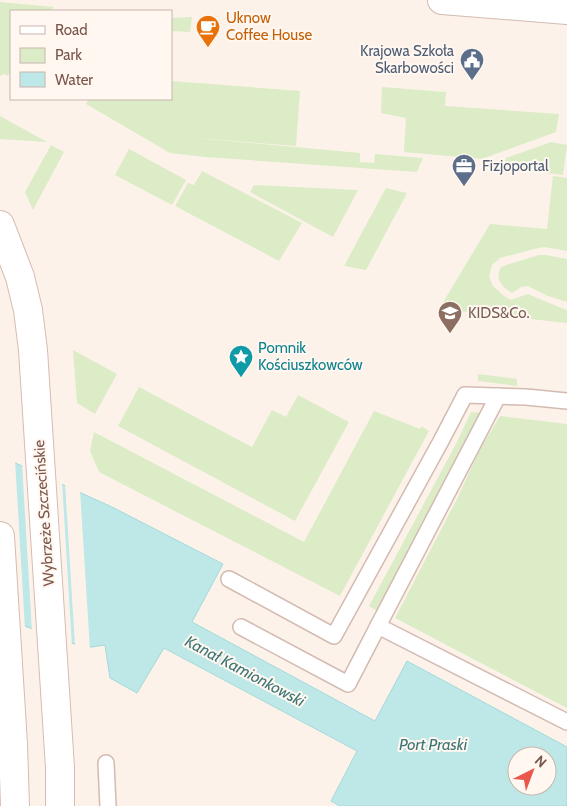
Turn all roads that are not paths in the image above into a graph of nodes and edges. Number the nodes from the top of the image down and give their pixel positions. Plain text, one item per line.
1 (442, 0) edge
2 (567, 10) edge
3 (0, 225) edge
4 (498, 396) junction
5 (567, 402) edge
6 (0, 536) edge
7 (229, 579) dead end
8 (378, 626) junction
9 (241, 627) dead end
10 (567, 722) edge
11 (106, 763) dead end
12 (15, 806) edge
13 (60, 806) edge
14 (108, 806) edge

1 - 2 main road
3 - 13 main road, Wybrzeże Szczecińskie
4 - 5 lane
4 - 7 lane
4 - 8 lane
6 - 12 main road
8 - 9 lane
8 - 10 lane
11 - 14 lane

